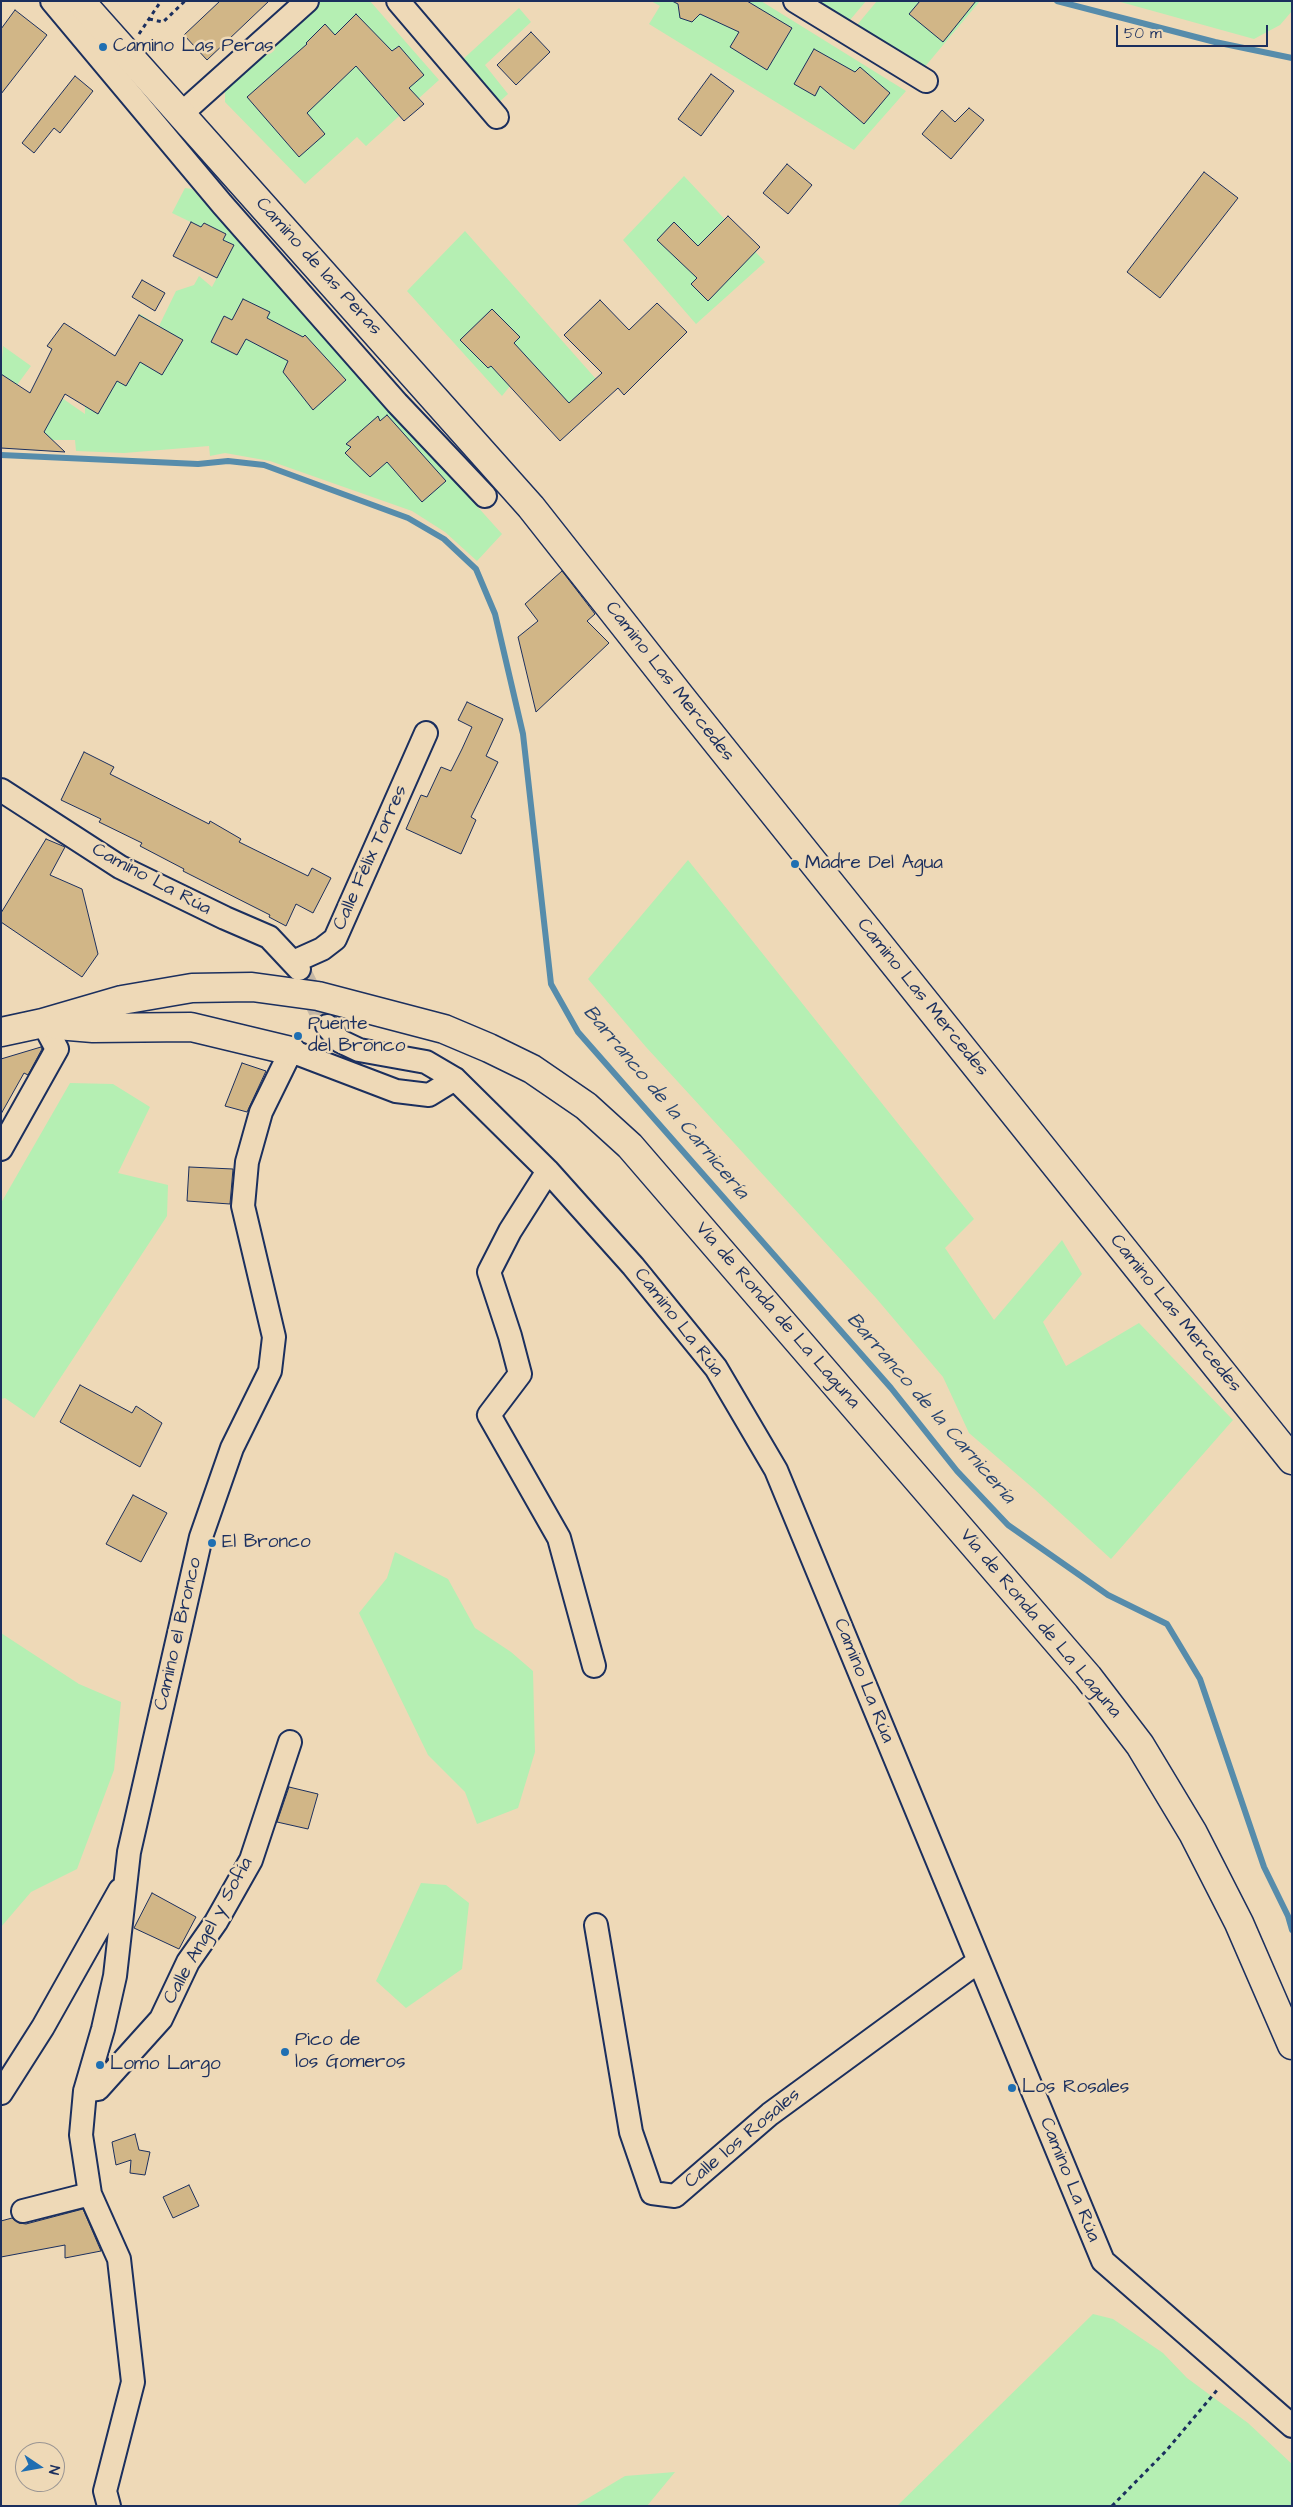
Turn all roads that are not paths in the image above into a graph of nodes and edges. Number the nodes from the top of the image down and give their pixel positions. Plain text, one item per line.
1 (52, 1) edge
2 (80, 1) edge
3 (307, 1) edge
4 (398, 1) edge
5 (795, 1) edge
6 (926, 82) dead end
7 (181, 114) junction
8 (497, 117) dead end
9 (485, 496) dead end
10 (554, 535) joint
11 (426, 733) dead end
12 (1, 790) edge
13 (296, 965) joint
14 (43, 1023) junction
15 (327, 1026) tunnel mouth
16 (1, 1032) edge
17 (291, 1051) junction
18 (455, 1079) junction
19 (1, 1149) edge
20 (548, 1171) junction
21 (1292, 1460) edge
22 (594, 1666) dead end
23 (290, 1742) dead end
24 (125, 1881) junction
25 (596, 1925) dead end
26 (979, 1961) junction
27 (1292, 2045) edge
28 (85, 2090) junction
29 (1, 2093) edge
30 (90, 2194) junction
31 (23, 2211) dead end
32 (1292, 2426) edge
33 (109, 2506) edge

1 - 9 street
2 - 7 main road, Camino de las Peras
3 - 7 street
4 - 8 street
5 - 6 street
7 - 10 main road, Camino de las Peras
10 - 21 main road, Camino Las Mercedes
11 - 13 street, Calle Félix Torres
12 - 13 street, Camino La Rúa
14 - 16 main road, Vía de Ronda de La Laguna
14 - 17 main road
14 - 19 street
14 - 27 main road, Vía de Ronda de La Laguna
15 - 18 street, Camino La Rúa
17 - 18 street
17 - 24 street, Camino el Bronco
18 - 20 street, Camino La Rúa
20 - 22 street
20 - 26 street, Camino La Rúa
23 - 28 street, Calle Angel y Sofía
24 - 28 street, Camino el Bronco
24 - 29 street
25 - 26 street, Calle los Rosales
26 - 32 street, Camino La Rúa
28 - 30 street, Camino el Bronco
30 - 31 street
30 - 33 street, Camino el Bronco

